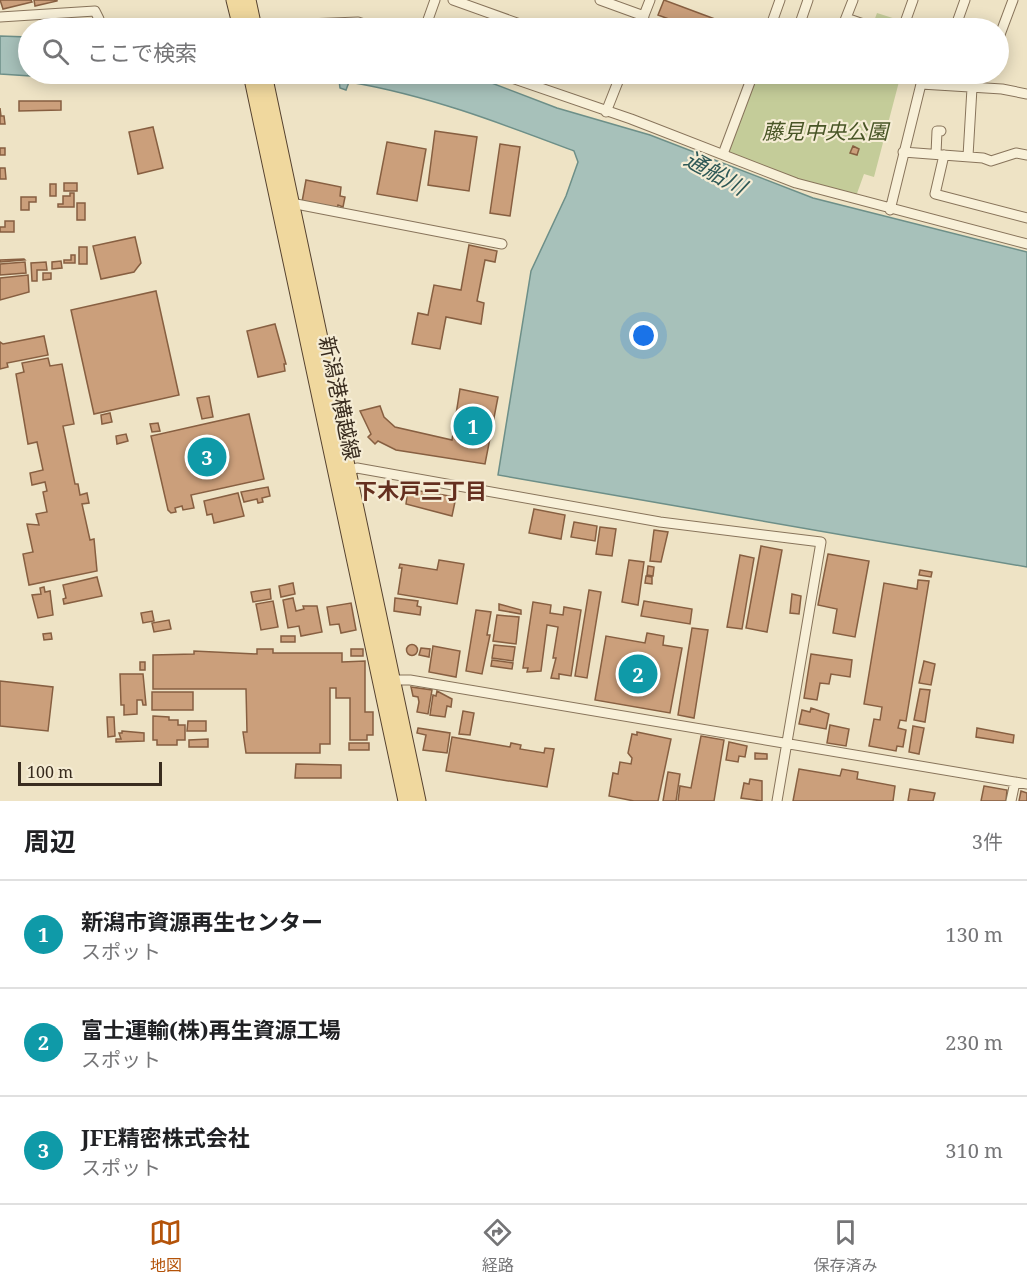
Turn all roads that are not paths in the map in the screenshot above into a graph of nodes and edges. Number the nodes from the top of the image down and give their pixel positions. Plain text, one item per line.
1 (234, 0) edge
2 (248, 0) edge
3 (435, 0) edge
4 (453, 0) edge
5 (600, 0) edge
6 (650, 0) edge
7 (780, 0) edge
8 (808, 0) edge
9 (853, 0) edge
10 (914, 0) edge
11 (965, 0) edge
12 (1013, 0) edge
13 (0, 16) edge
14 (644, 16) joint
15 (98, 18) edge
16 (244, 18) edge
17 (249, 18) edge
18 (429, 18) edge
19 (503, 18) edge
20 (774, 18) edge
21 (802, 18) edge
22 (846, 18) edge
23 (907, 18) edge
24 (959, 18) edge
25 (1007, 18) edge
26 (256, 84) edge
27 (263, 84) edge
28 (528, 84) edge
29 (617, 84) edge
30 (749, 84) edge
31 (921, 84) joint
32 (972, 88) junction
33 (262, 94) junction
34 (1027, 94) edge
35 (606, 112) junction
36 (941, 131) dead end
37 (903, 152) junction
38 (723, 154) junction
39 (940, 154) junction
40 (1027, 155) edge
41 (968, 156) junction
42 (291, 202) junction
43 (890, 210) junction
44 (1027, 218) edge
45 (502, 244) dead end
46 (1027, 244) edge
47 (342, 475) junction
48 (386, 680) junction
49 (786, 743) junction
50 (1015, 782) junction
51 (1027, 784) edge
52 (406, 801) edge
53 (418, 801) edge
54 (777, 801) edge
55 (1011, 801) edge

1 - 16 main road
2 - 17 main road
3 - 18 street
4 - 19 street
5 - 14 street
6 - 14 street
7 - 20 street
8 - 21 street
9 - 22 street
10 - 23 street
11 - 24 street
12 - 25 street
13 - 15 street
26 - 33 main road, 新潟港横越線
27 - 33 main road, 新潟港横越線
28 - 35 street
29 - 35 street
30 - 38 street
31 - 32 street
31 - 37 street
32 - 34 street
32 - 41 street
33 - 42 main road, 新潟港横越線
33 - 47 main road, 新潟港横越線
35 - 38 street
36 - 39 street
37 - 39 street
37 - 43 street
38 - 43 street
39 - 41 street
39 - 44 street
40 - 41 street
42 - 45 street
42 - 47 main road, 新潟港横越線
43 - 46 street
47 - 48 main road, 新潟港横越線
47 - 49 street
48 - 49 street
48 - 52 main road, 新潟港横越線
48 - 53 main road, 新潟港横越線
49 - 50 street
49 - 54 street
50 - 51 street
50 - 55 street

